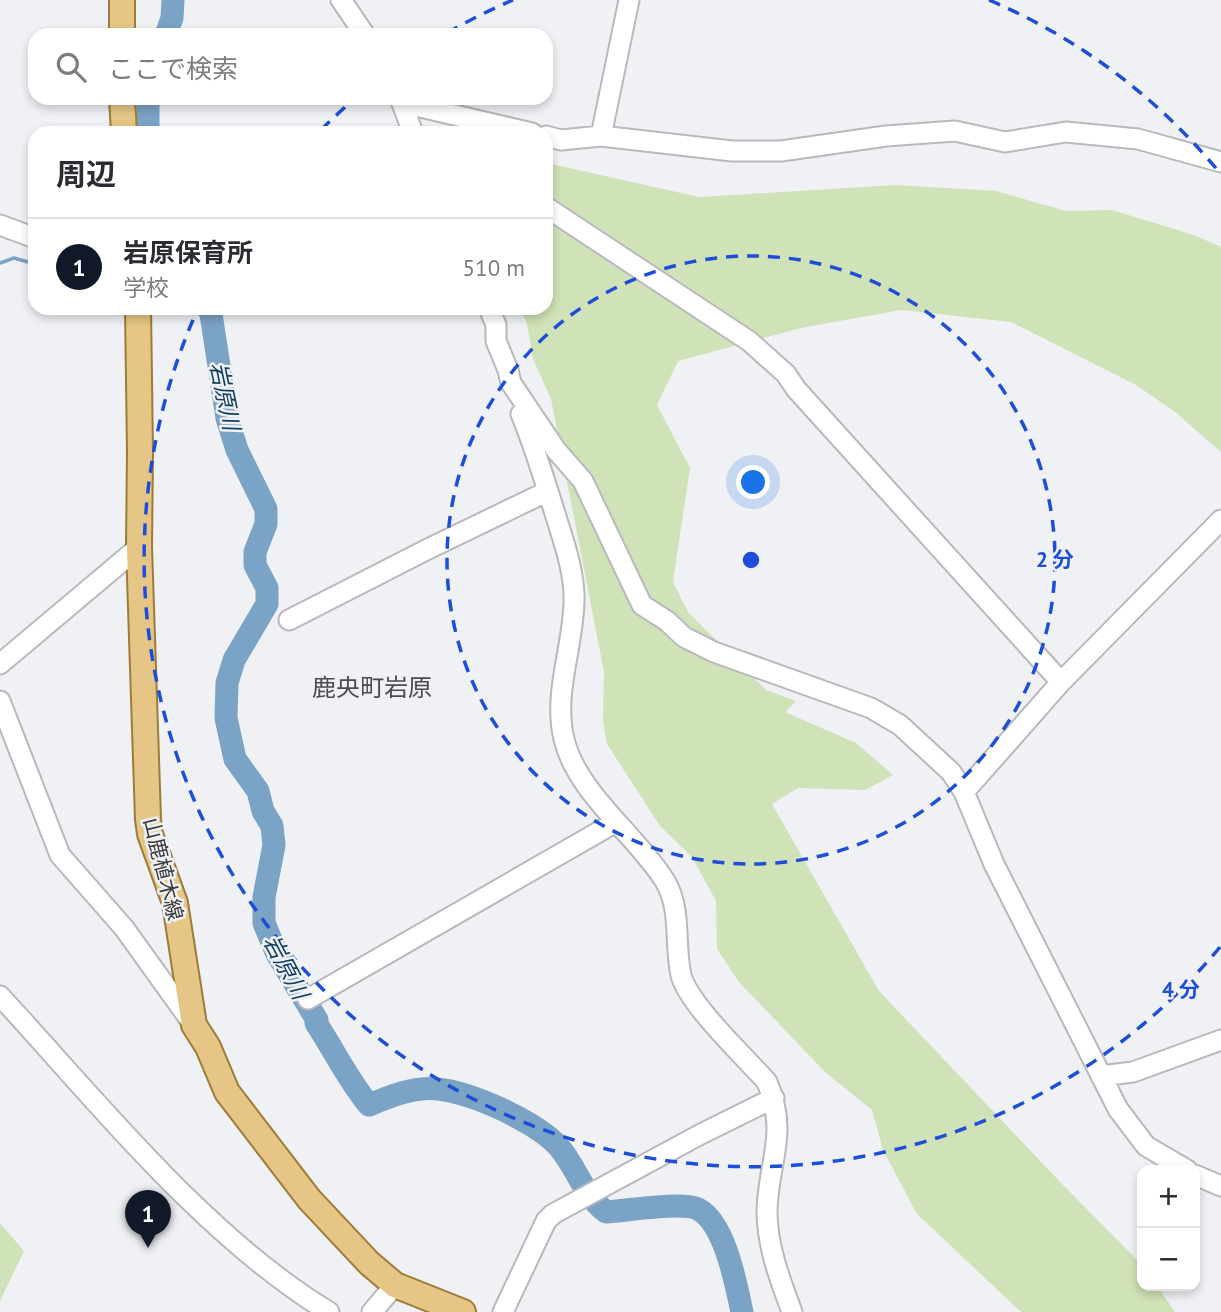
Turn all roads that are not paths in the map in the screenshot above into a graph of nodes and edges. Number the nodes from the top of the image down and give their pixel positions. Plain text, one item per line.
1 (122, 0) edge
2 (341, 0) edge
3 (629, 0) edge
4 (122, 28) edge
5 (360, 28) edge
6 (122, 105) edge
7 (404, 105) edge
8 (418, 105) edge
9 (124, 126) edge
10 (411, 126) edge
11 (504, 126) edge
12 (601, 136) junction
13 (553, 138) edge
14 (1221, 162) edge
15 (553, 212) edge
16 (0, 225) edge
17 (28, 236) edge
18 (138, 315) edge
19 (492, 315) edge
20 (511, 383) junction
21 (548, 491) junction
22 (1221, 520) edge
23 (139, 547) junction
24 (289, 620) dead end
25 (0, 664) edge
26 (1061, 682) junction
27 (0, 701) edge
28 (964, 792) junction
29 (616, 822) junction
30 (0, 996) edge
31 (307, 999) dead end
32 (194, 1025) junction
33 (1221, 1040) edge
34 (1101, 1076) junction
35 (774, 1098) junction
36 (1178, 1165) edge
37 (1200, 1177) edge
38 (1221, 1186) edge
39 (395, 1285) junction
40 (329, 1312) edge
41 (372, 1312) edge
42 (463, 1312) edge
43 (503, 1312) edge
44 (792, 1312) edge

1 - 4 main road
2 - 5 street
3 - 12 street
6 - 9 main road
7 - 10 street
8 - 11 street
12 - 13 street
12 - 14 street
15 - 26 street
16 - 17 street
18 - 23 main road, 山鹿植木線
19 - 20 street
20 - 21 street
20 - 28 street
21 - 24 street
21 - 29 street
22 - 26 street
23 - 25 street
23 - 32 main road, 山鹿植木線
26 - 28 street
27 - 32 street
28 - 34 street
29 - 31 street
29 - 35 street
30 - 40 street
32 - 39 main road, 山鹿植木線
33 - 34 street
34 - 36 street
35 - 43 street
35 - 44 street
37 - 38 street
39 - 41 street
39 - 42 main road, 山鹿植木線

